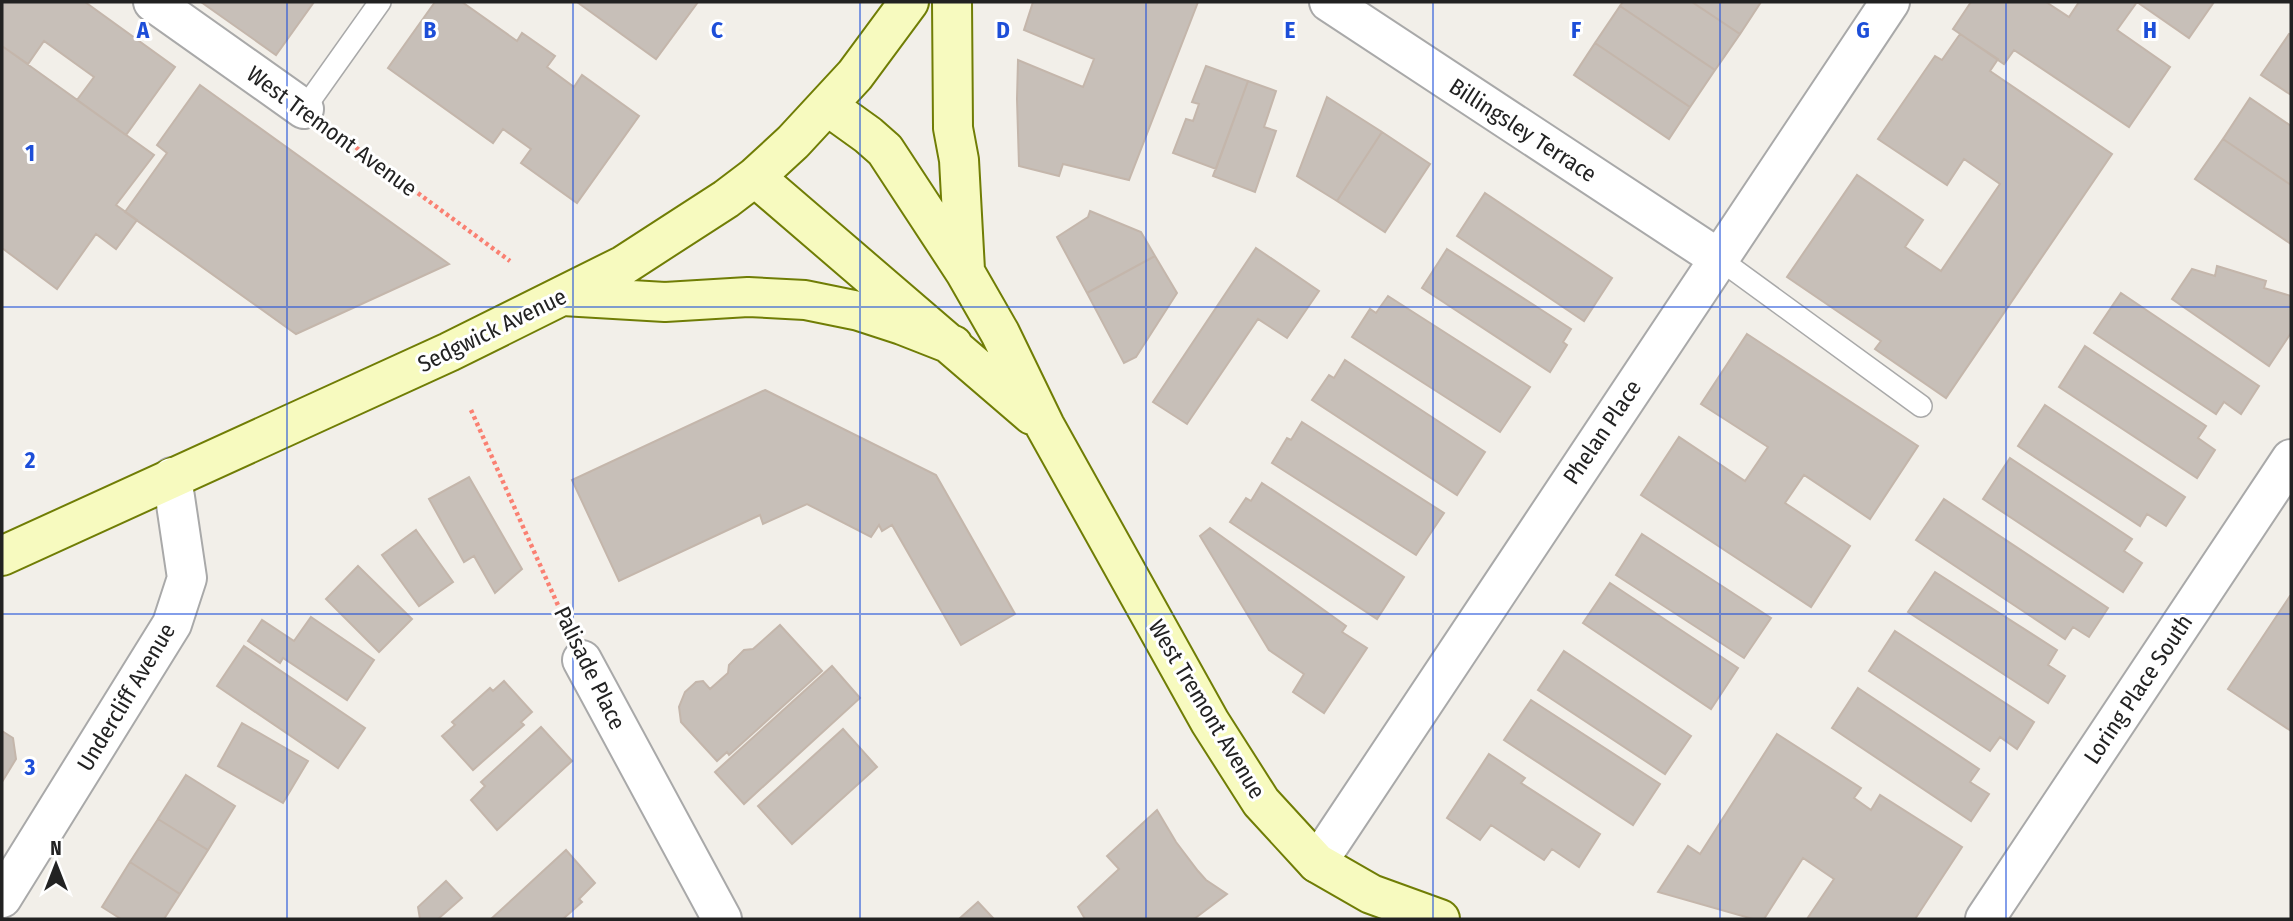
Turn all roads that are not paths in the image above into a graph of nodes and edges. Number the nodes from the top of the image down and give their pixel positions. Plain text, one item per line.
1 (153, 2) edge
2 (380, 2) edge
3 (909, 2) edge
4 (952, 2) edge
5 (1329, 2) edge
6 (1890, 2) edge
7 (828, 107) junction
8 (304, 109) joint
9 (755, 177) junction
10 (1718, 258) junction
11 (965, 272) junction
12 (561, 296) junction
13 (953, 345) junction
14 (1921, 406) dead end
15 (1045, 426) junction
16 (2291, 459) edge
17 (172, 477) junction
18 (2, 556) edge
19 (582, 660) road end
20 (1317, 863) junction
21 (2, 898) edge
22 (722, 919) edge
23 (1440, 919) edge
24 (1985, 919) edge

1 - 8 street, West Tremont Avenue
2 - 8 lane
3 - 7 main road, Sedgwick Avenue
4 - 11 main road
5 - 10 street, Billingsley Terrace
6 - 10 street, Phelan Place
7 - 9 main road, Sedgwick Avenue
7 - 11 main road, West Tremont Avenue
9 - 12 main road, Sedgwick Avenue
9 - 13 main road, West Tremont Avenue
10 - 14 lane
10 - 20 street, Phelan Place
11 - 15 main road, West Tremont Avenue
12 - 13 main road
12 - 17 main road, Sedgwick Avenue
13 - 15 main road, West Tremont Avenue
15 - 20 main road, West Tremont Avenue
16 - 24 street, Loring Place South
17 - 18 main road, Sedgwick Avenue
17 - 21 street, Undercliff Avenue
19 - 22 street, Palisade Place
20 - 23 main road, West Tremont Avenue

